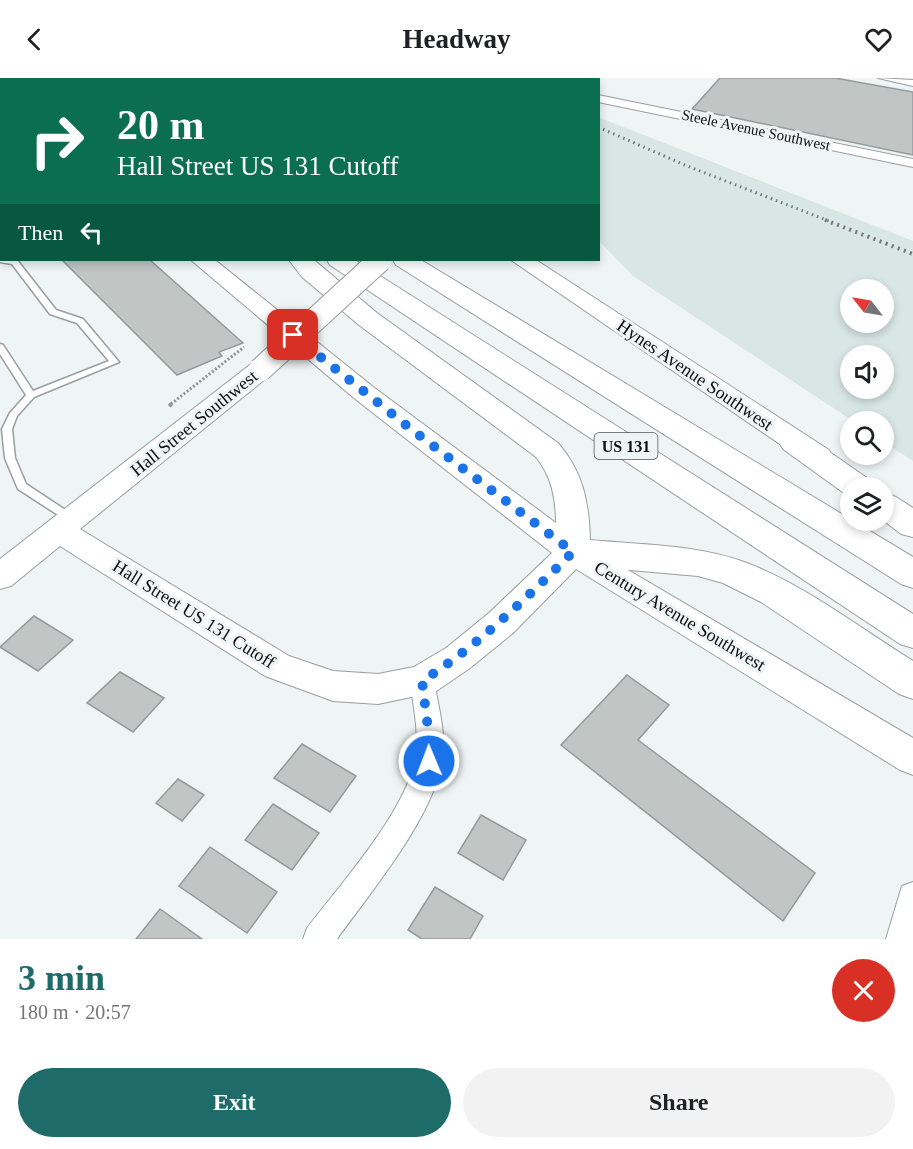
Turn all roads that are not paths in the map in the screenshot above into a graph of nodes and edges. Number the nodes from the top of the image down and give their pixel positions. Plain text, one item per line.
1 (884, 78) edge
2 (913, 83) edge
3 (600, 98) edge
4 (913, 163) edge
5 (7, 261) edge
6 (203, 261) edge
7 (302, 261) edge
8 (341, 261) edge
9 (379, 261) edge
10 (407, 261) edge
11 (523, 261) edge
12 (0, 347) edge
13 (31, 395) junction
14 (794, 442) junction
15 (843, 477) edge
16 (852, 477) edge
17 (894, 501) edge
18 (894, 511) edge
19 (913, 513) edge
20 (65, 525) junction
21 (913, 525) edge
22 (573, 552) junction
23 (913, 574) edge
24 (0, 577) edge
25 (913, 633) edge
26 (422, 681) junction
27 (913, 682) edge
28 (913, 758) edge
29 (913, 897) edge
30 (318, 939) edge
31 (902, 939) edge

1 - 2 street
3 - 4 street, Steele Avenue Southwest
5 - 13 lane
6 - 22 main road, Century Avenue Southwest
7 - 22 highway
8 - 25 highway, US 131
9 - 20 main road, Hall Street Southwest, bridge
10 - 23 highway, US 131
11 - 14 main road, Hynes Avenue Southwest
12 - 13 lane
13 - 20 lane
14 - 15 highway
14 - 16 main road, Hynes Avenue Southwest
17 - 19 main road
18 - 21 highway
20 - 24 main road, Hall Street Southwest
20 - 26 main road, Hall Street US 131 Cutoff
22 - 26 main road, Hall Street US 131 Cutoff
22 - 27 highway
22 - 28 main road, Century Avenue Southwest
26 - 30 street
29 - 31 street

